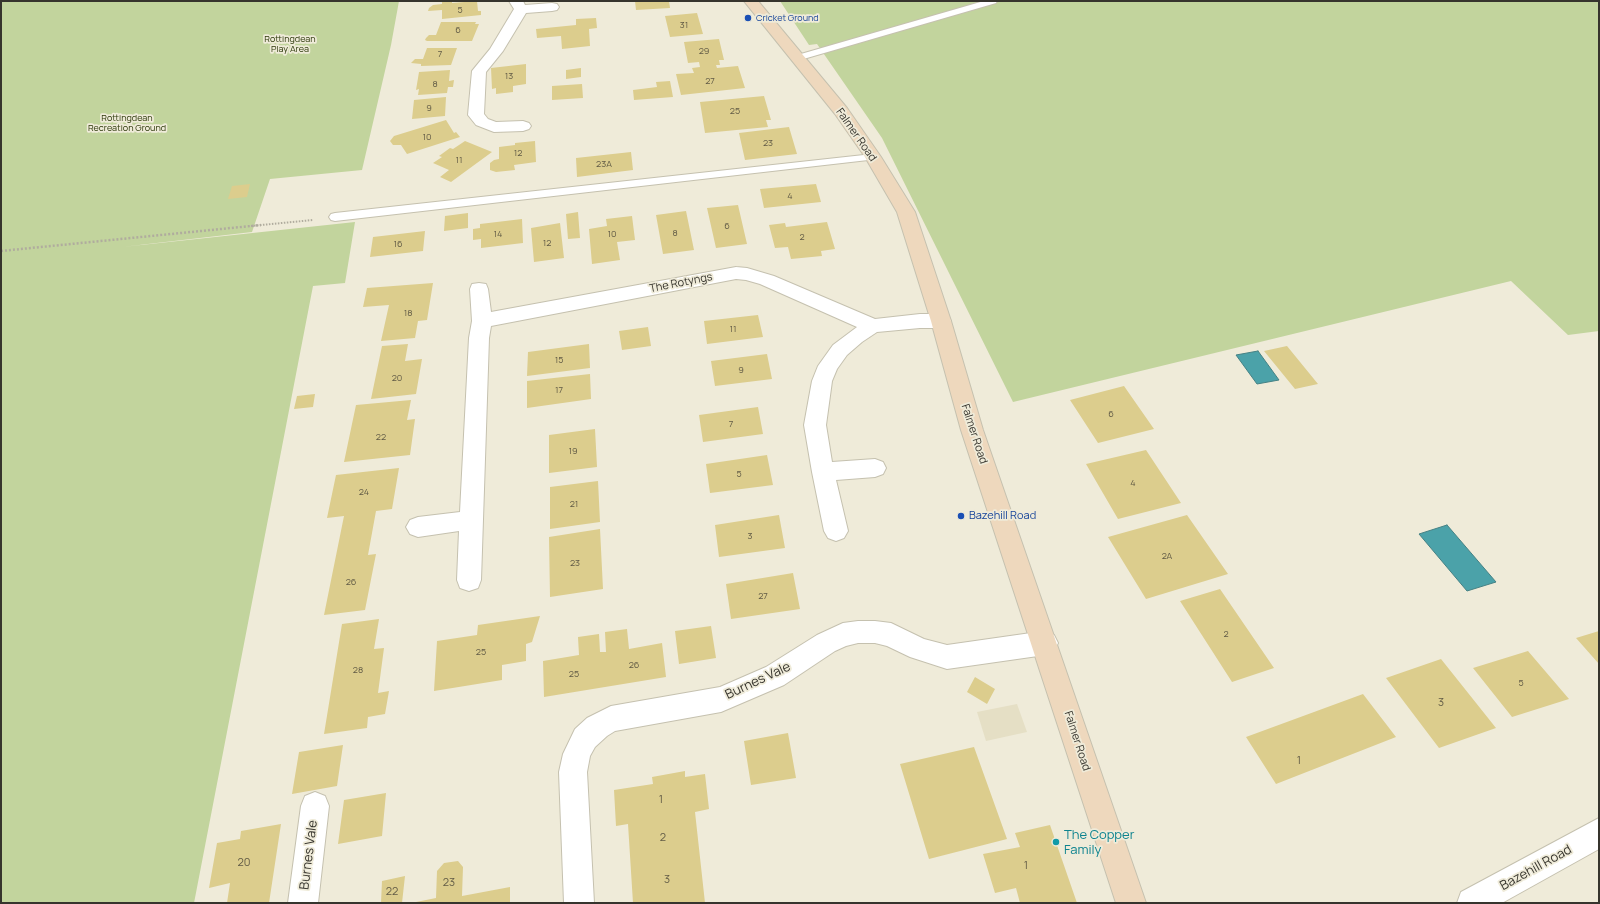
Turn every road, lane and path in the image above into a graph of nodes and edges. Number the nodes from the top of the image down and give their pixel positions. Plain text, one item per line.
1 (751, 1) edge
2 (993, 1) edge
3 (519, 5) edge
4 (552, 7) dead end
5 (797, 58) junction
6 (523, 126) dead end
7 (873, 157) junction
8 (335, 218) joint
9 (1, 251) edge
10 (479, 288) dead end
11 (482, 321) junction
12 (941, 321) junction
13 (873, 326) junction
14 (875, 468) dead end
15 (823, 472) junction
16 (471, 520) junction
17 (418, 527) dead end
18 (836, 531) dead end
19 (469, 580) dead end
20 (1045, 643) junction
21 (315, 806) dead end
22 (1599, 833) edge
23 (303, 903) edge
24 (579, 903) edge
25 (1131, 903) edge
26 (1472, 903) edge

1 - 5 main road, Falmer Road
2 - 5 lane
3 - 4 street
3 - 6 street
5 - 7 main road, Falmer Road
7 - 8 lane
7 - 12 main road, Falmer Road
8 - 9 path
10 - 11 street
11 - 13 street, The Rotyngs
11 - 16 street
12 - 13 street
12 - 20 main road, Falmer Road
13 - 15 street
14 - 15 street
15 - 18 street
16 - 17 street
16 - 19 street
20 - 24 street, Burnes Vale
20 - 25 main road, Falmer Road
21 - 23 street, Burnes Vale
22 - 26 street, Bazehill Road

